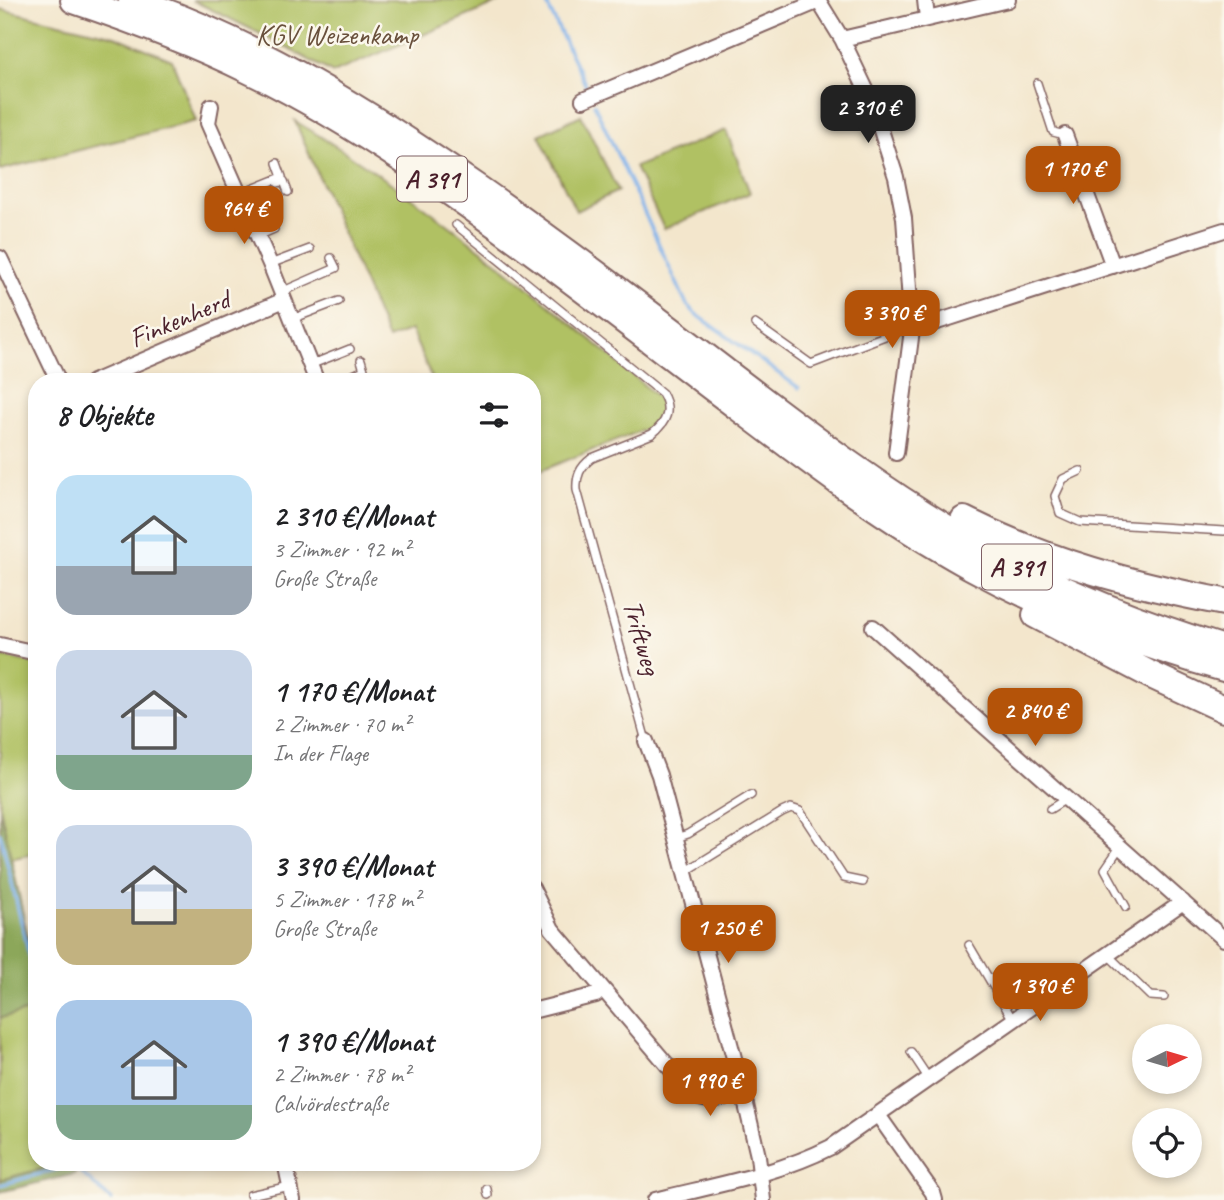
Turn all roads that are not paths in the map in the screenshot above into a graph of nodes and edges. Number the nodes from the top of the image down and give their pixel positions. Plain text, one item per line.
1 (74, 0) edge
2 (132, 0) edge
3 (925, 0) edge
4 (1008, 0) edge
5 (819, 1) edge
6 (927, 18) junction
7 (842, 39) junction
8 (1037, 83) dead end
9 (583, 100) dead end
10 (211, 106) dead end
11 (1065, 135) joint
12 (277, 163) dead end
13 (288, 192) dead end
14 (241, 197) junction
15 (456, 225) dead end
16 (274, 229) dead end
17 (1224, 230) edge
18 (258, 236) junction
19 (310, 248) dead end
20 (0, 258) edge
21 (331, 258) dead end
22 (270, 264) junction
23 (1113, 266) junction
24 (283, 296) junction
25 (340, 301) dead end
26 (292, 319) junction
27 (755, 324) dead end
28 (912, 330) junction
29 (350, 349) dead end
30 (361, 360) dead end
31 (310, 365) junction
32 (55, 373) edge
33 (113, 373) edge
34 (313, 373) edge
35 (358, 373) edge
36 (827, 449) junction
37 (896, 453) dead end
38 (1080, 471) dead end
39 (1224, 531) edge
40 (968, 564) junction
41 (1224, 602) edge
42 (873, 627) dead end
43 (0, 645) edge
44 (1224, 649) edge
45 (28, 651) edge
46 (1224, 668) edge
47 (1224, 709) edge
48 (646, 741) joint
49 (751, 794) dead end
50 (1066, 799) junction
51 (1050, 809) dead end
52 (676, 838) junction
53 (1121, 847) junction
54 (685, 872) junction
55 (863, 882) dead end
56 (1183, 902) junction
57 (541, 906) edge
58 (1126, 907) dead end
59 (1224, 939) edge
60 (969, 945) dead end
61 (1108, 955) junction
62 (603, 989) junction
63 (1164, 998) dead end
64 (541, 1009) edge
65 (1014, 1020) junction
66 (911, 1052) dead end
67 (929, 1079) junction
68 (743, 1092) junction
69 (877, 1115) junction
70 (287, 1171) edge
71 (760, 1175) junction
72 (292, 1193) edge
73 (250, 1195) dead end
74 (655, 1200) edge
75 (763, 1200) edge
76 (935, 1200) edge

1 - 40 highway, A 391
2 - 36 highway, A 391
3 - 6 street
4 - 6 street
5 - 7 street
5 - 9 street
6 - 7 street
7 - 28 street
8 - 11 lane
10 - 14 street
11 - 23 street
12 - 14 lane
13 - 14 lane
14 - 18 street
15 - 48 lane, Triftweg
16 - 18 lane
17 - 23 street
18 - 22 street
19 - 22 lane
20 - 32 street
21 - 24 lane
22 - 24 street
23 - 28 street
24 - 26 street
24 - 33 street, Finkenherd
25 - 26 lane
26 - 31 street
27 - 28 lane
28 - 37 street
29 - 31 lane
30 - 35 lane
31 - 34 street
36 - 41 highway
36 - 44 highway, A 391
38 - 39 lane
40 - 46 highway, A 391
40 - 47 highway
42 - 50 street
43 - 45 street
48 - 52 street, Triftweg
49 - 52 lane
50 - 51 lane
50 - 53 street
52 - 54 street, Triftweg
53 - 56 street
53 - 58 lane
54 - 55 lane
54 - 68 street, Triftweg
56 - 59 street
56 - 61 street
57 - 62 street
60 - 65 lane
61 - 63 lane
61 - 65 street
62 - 64 street
62 - 68 street
65 - 67 street
66 - 67 lane
67 - 69 street
68 - 71 street, Triftweg
69 - 71 street
69 - 76 street
70 - 72 street
71 - 74 street
71 - 75 street, Triftweg
72 - 73 lane

